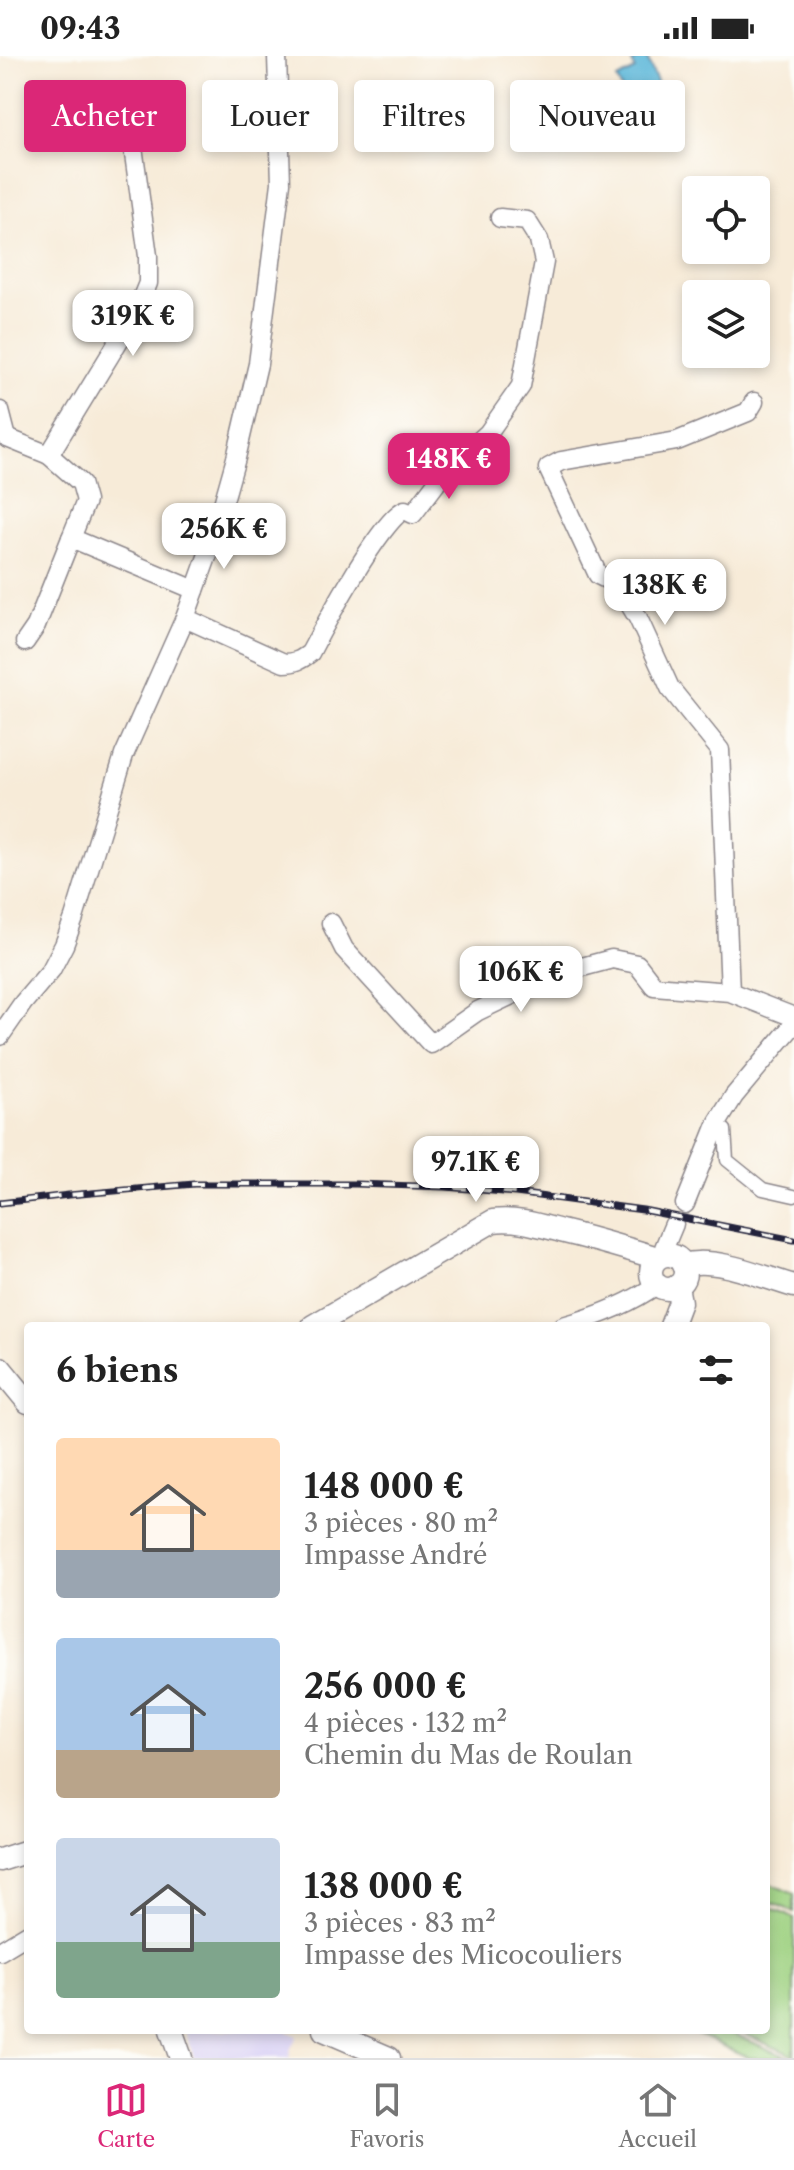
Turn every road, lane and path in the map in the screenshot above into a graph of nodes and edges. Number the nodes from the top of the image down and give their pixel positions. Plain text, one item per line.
1 (277, 56) edge
2 (134, 154) dead end
3 (500, 218) dead end
4 (754, 402) dead end
5 (0, 411) edge
6 (49, 455) junction
7 (71, 538) junction
8 (195, 590) junction
9 (185, 618) junction
10 (25, 642) dead end
11 (331, 923) dead end
12 (730, 992) junction
13 (794, 1017) edge
14 (794, 1024) edge
15 (0, 1036) edge
16 (725, 1130) dead end
17 (794, 1196) edge
18 (685, 1204) dead end
19 (674, 1224) dead end
20 (668, 1270) junction
21 (794, 1286) edge
22 (320, 1322) edge
23 (576, 1322) edge
24 (672, 1322) edge
25 (0, 1368) edge
26 (24, 1397) edge
27 (24, 1852) edge
28 (0, 1860) edge
29 (24, 1936) edge
30 (0, 1951) edge
31 (172, 2034) edge
32 (364, 2037) edge
33 (181, 2058) edge
34 (389, 2058) edge

1 - 8 street
2 - 6 street
3 - 9 street
4 - 12 street
5 - 6 street
6 - 7 street
7 - 8 street
7 - 10 street
8 - 9 street
9 - 15 street
11 - 12 street
12 - 13 street
14 - 18 street
16 - 17 street
19 - 20 street
20 - 21 street
20 - 22 street
20 - 23 street
20 - 24 street
25 - 26 street
27 - 28 street
29 - 30 street
31 - 33 street
32 - 34 street

